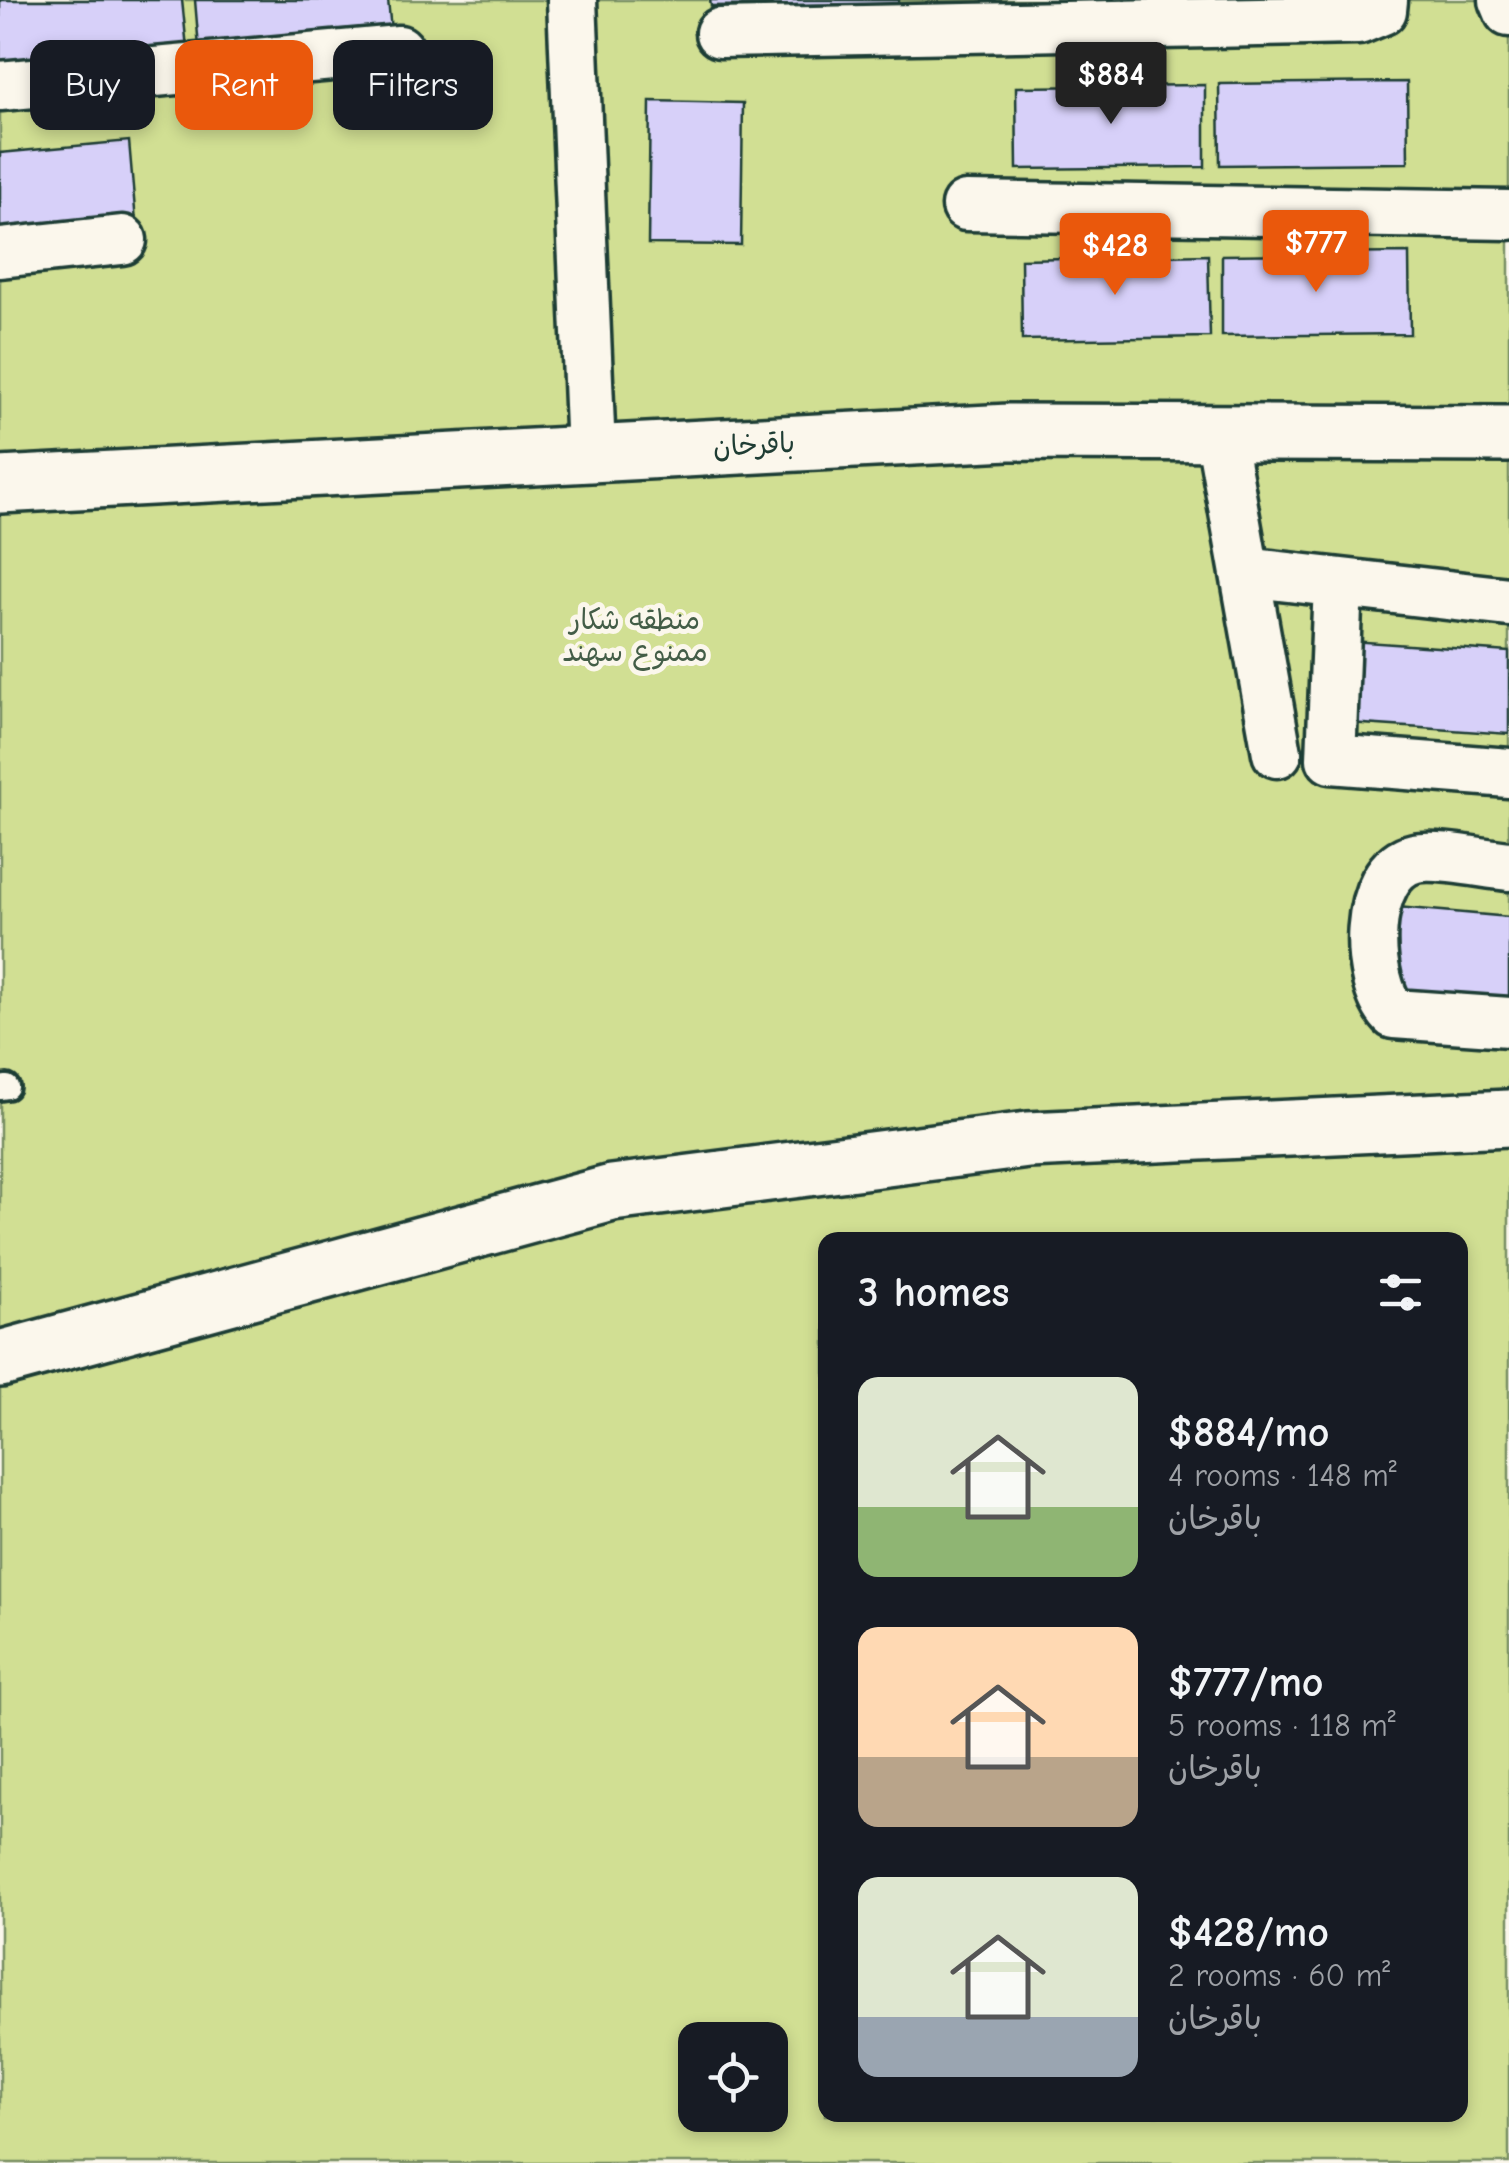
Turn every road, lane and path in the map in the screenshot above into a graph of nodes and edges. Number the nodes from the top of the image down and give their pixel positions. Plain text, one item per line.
1 (572, 0) edge
2 (1384, 0) edge
3 (1504, 0) edge
4 (1509, 12) edge
5 (720, 33) dead end
6 (333, 56) edge
7 (0, 86) edge
8 (966, 206) dead end
9 (1509, 215) edge
10 (122, 240) dead end
11 (0, 254) edge
12 (1220, 432) junction
13 (1509, 434) edge
14 (591, 452) junction
15 (0, 486) edge
16 (1245, 572) junction
17 (1338, 583) junction
18 (1509, 602) edge
19 (1278, 753) dead end
20 (1509, 773) edge
21 (1509, 866) edge
22 (1509, 1022) edge
23 (1509, 1118) edge
24 (0, 1359) edge

1 - 14 street
2 - 5 street
3 - 4 street
6 - 7 street
8 - 9 street
10 - 11 street
12 - 13 street, باقرخان
12 - 14 street, باقرخان
12 - 16 street
14 - 15 street, باقرخان
16 - 17 street
16 - 19 street
17 - 18 street
17 - 20 street
21 - 22 street
23 - 24 street

